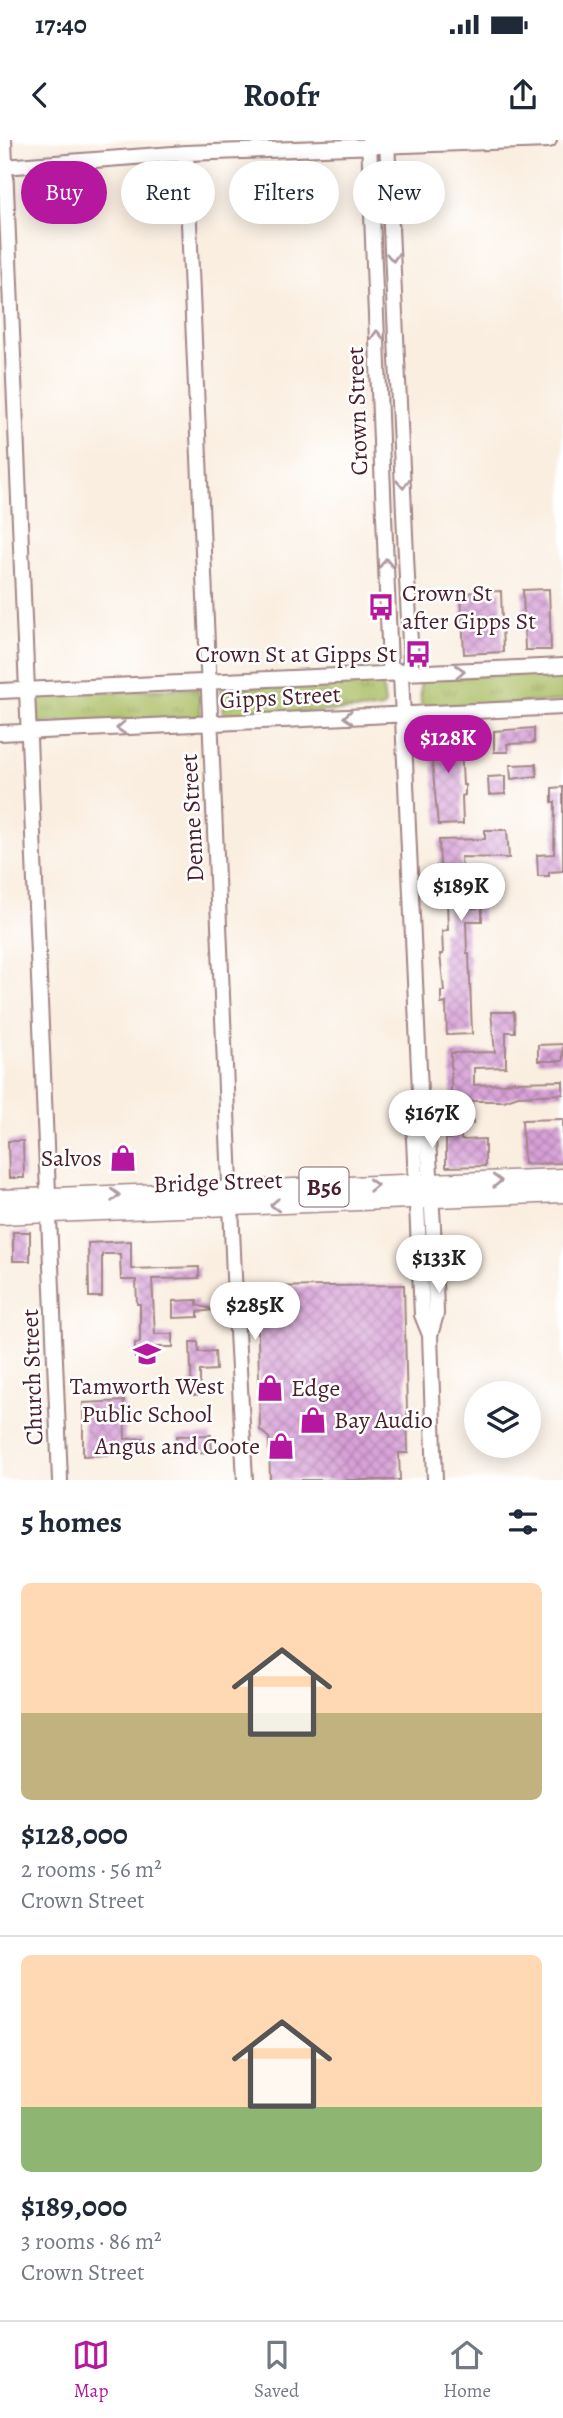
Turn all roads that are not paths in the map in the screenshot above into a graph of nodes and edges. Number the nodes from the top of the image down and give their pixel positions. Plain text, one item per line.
1 (4, 140) edge
2 (549, 140) edge
3 (370, 143) edge
4 (388, 143) edge
5 (186, 153) junction
6 (4, 167) junction
7 (563, 666) edge
8 (401, 674) junction
9 (209, 681) junction
10 (26, 690) junction
11 (0, 691) edge
12 (563, 707) edge
13 (402, 714) junction
14 (211, 723) junction
15 (27, 732) junction
16 (0, 733) edge
17 (563, 1178) edge
18 (424, 1191) junction
19 (563, 1193) edge
20 (232, 1198) junction
21 (0, 1199) edge
22 (48, 1206) junction
23 (0, 1216) edge
24 (60, 1480) edge
25 (245, 1480) edge
26 (435, 1480) edge

1 - 6 street, Church Street
2 - 4 street
3 - 4 street
3 - 5 street
8 -> 3 street, Crown Street
4 -> 8 street, Crown Street
5 - 6 street
5 - 9 street, Denne Street
6 - 10 street, Church Street
8 -> 7 street, Gipps Street
8 - 9 street, Gipps Street
8 - 13 street, Crown Street
9 - 10 street, Gipps Street
9 - 14 street, Denne Street
10 - 11 street, Gipps Street
10 - 15 street, Church Street
12 - 13 street, Gipps Street
13 -> 14 street, Gipps Street
13 - 18 street, Crown Street
14 -> 15 street, Gipps Street
14 - 20 street, Denne Street
15 - 16 street, Gipps Street
15 - 22 street, Church Street
18 -> 17 main road, Bridge Street / B56
18 - 19 main road, Bridge Street / B56
18 - 20 main road, Bridge Street / B56
18 - 26 street, Crown Street
20 - 22 main road, Bridge Street / B56
20 - 25 street, Denne Street
21 - 22 main road, Bridge Street / B56
22 - 23 main road, Bridge Street / B56
22 - 24 street, Church Street

